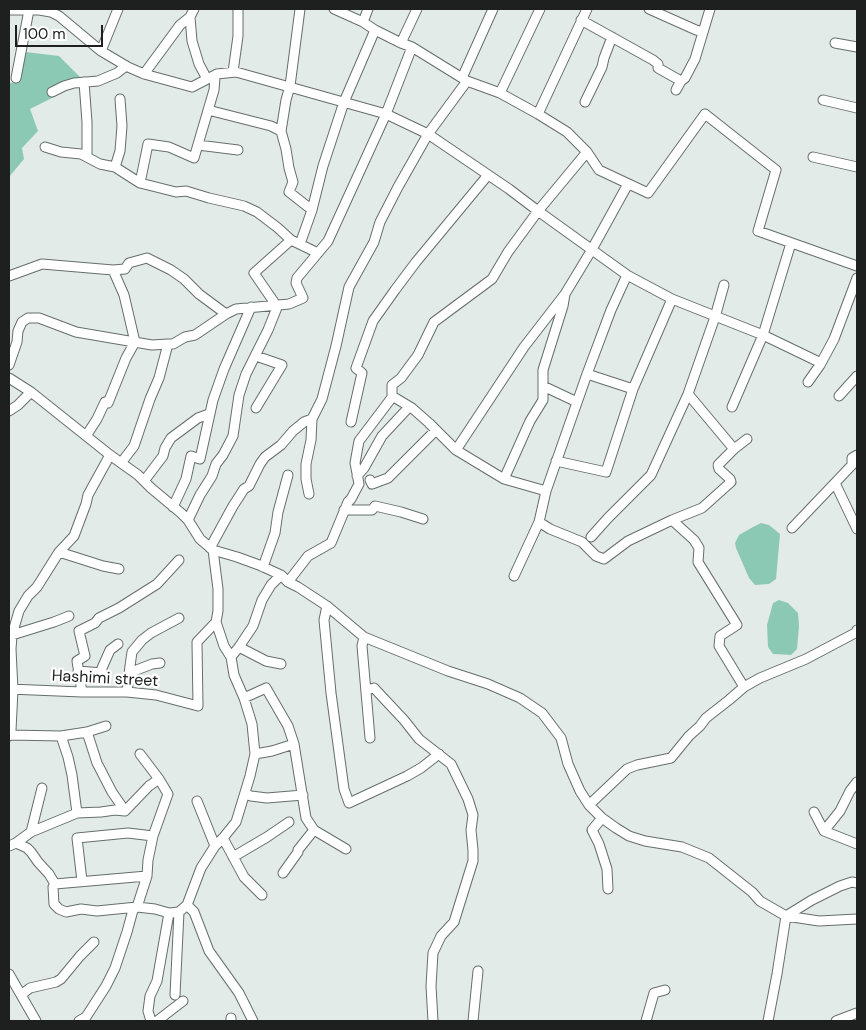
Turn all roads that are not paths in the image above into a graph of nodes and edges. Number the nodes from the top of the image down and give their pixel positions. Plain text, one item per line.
1 (118, 9) edge
2 (238, 9) edge
3 (300, 9) edge
4 (337, 9) edge
5 (368, 9) edge
6 (417, 9) edge
7 (493, 9) edge
8 (540, 9) edge
9 (587, 9) edge
10 (649, 9) edge
11 (710, 9) edge
12 (9, 10) edge
13 (29, 10) junction
14 (51, 10) edge
15 (192, 13) edge
16 (581, 20) junction
17 (363, 22) junction
18 (375, 30) junction
19 (703, 32) junction
20 (612, 37) junction
21 (401, 42) junction
22 (835, 43) dead end
23 (412, 47) junction
24 (857, 47) edge
25 (101, 51) junction
26 (126, 66) junction
27 (233, 72) junction
28 (144, 74) junction
29 (217, 74) junction
30 (16, 78) dead end
31 (207, 79) junction
32 (464, 79) junction
33 (681, 81) junction
34 (84, 82) junction
35 (290, 86) junction
36 (676, 90) dead end
37 (52, 92) dead end
38 (500, 93) junction
39 (120, 99) dead end
40 (823, 100) dead end
41 (344, 102) junction
42 (585, 102) dead end
43 (857, 108) edge
44 (208, 110) junction
45 (386, 114) junction
46 (538, 114) junction
47 (281, 131) junction
48 (428, 134) junction
49 (198, 145) junction
50 (45, 147) dead end
51 (238, 150) dead end
52 (587, 152) junction
53 (87, 157) junction
54 (813, 157) dead end
55 (116, 167) junction
56 (857, 167) edge
57 (488, 175) junction
58 (140, 182) junction
59 (628, 184) junction
60 (312, 210) junction
61 (538, 211) junction
62 (291, 240) junction
63 (791, 243) junction
64 (300, 244) junction
65 (591, 250) junction
66 (318, 253) junction
67 (857, 266) edge
68 (113, 270) junction
69 (626, 275) junction
70 (9, 276) edge
71 (857, 278) edge
72 (724, 285) dead end
73 (565, 294) junction
74 (672, 299) junction
75 (277, 305) junction
76 (251, 307) junction
77 (226, 314) junction
78 (715, 317) junction
79 (763, 335) junction
80 (135, 342) junction
81 (168, 344) junction
82 (256, 356) junction
83 (817, 361) dead end
84 (9, 365) edge
85 (587, 374) junction
86 (857, 376) edge
87 (9, 378) edge
88 (808, 382) dead end
89 (543, 386) junction
90 (633, 389) junction
91 (31, 392) junction
92 (688, 394) junction
93 (393, 396) junction
94 (839, 396) dead end
95 (577, 402) junction
96 (409, 407) junction
97 (732, 407) dead end
98 (256, 408) dead end
99 (9, 411) edge
100 (209, 414) junction
101 (312, 419) junction
102 (351, 422) dead end
103 (436, 430) junction
104 (86, 436) junction
105 (747, 438) dead end
106 (734, 449) junction
107 (456, 450) junction
108 (110, 455) junction
109 (857, 455) edge
110 (556, 461) junction
111 (120, 463) junction
112 (288, 475) dead end
113 (357, 476) junction
114 (504, 478) junction
115 (370, 480) dead end
116 (144, 481) junction
117 (835, 483) junction
118 (546, 491) junction
119 (309, 494) dead end
120 (173, 507) junction
121 (344, 510) junction
122 (423, 518) dead end
123 (188, 520) junction
124 (672, 520) junction
125 (539, 522) junction
126 (792, 528) dead end
127 (857, 529) edge
128 (591, 537) dead end
129 (212, 549) junction
130 (59, 552) junction
131 (179, 560) dead end
132 (263, 567) junction
133 (119, 569) dead end
134 (281, 575) junction
135 (514, 576) dead end
136 (288, 582) junction
137 (327, 606) junction
138 (69, 616) dead end
139 (179, 618) dead end
140 (216, 622) junction
141 (857, 630) edge
142 (12, 635) junction
143 (364, 637) junction
144 (118, 644) dead end
145 (239, 647) junction
146 (10, 649) edge
147 (231, 657) junction
148 (160, 663) dead end
149 (282, 664) dead end
150 (78, 671) junction
151 (129, 673) junction
152 (744, 687) junction
153 (11, 689) edge
154 (366, 690) junction
155 (82, 692) junction
156 (127, 692) junction
157 (244, 698) junction
158 (106, 726) dead end
159 (86, 732) junction
160 (9, 733) edge
161 (61, 736) junction
162 (370, 738) dead end
163 (294, 744) junction
164 (140, 754) dead end
165 (255, 754) junction
166 (439, 754) junction
167 (159, 779) junction
168 (857, 782) edge
169 (42, 788) dead end
170 (245, 794) junction
171 (303, 795) junction
172 (197, 801) dead end
173 (589, 805) junction
174 (125, 811) junction
175 (814, 812) dead end
176 (77, 813) junction
177 (602, 818) junction
178 (288, 822) dead end
179 (314, 830) junction
180 (824, 831) junction
181 (30, 832) junction
182 (152, 836) junction
183 (223, 838) junction
184 (12, 844) edge
185 (857, 844) edge
186 (215, 846) junction
187 (346, 849) dead end
188 (232, 857) junction
189 (283, 873) dead end
190 (148, 876) junction
191 (82, 881) junction
192 (857, 883) edge
193 (55, 884) junction
194 (608, 889) dead end
195 (262, 895) dead end
196 (187, 905) junction
197 (137, 907) junction
198 (179, 912) junction
199 (169, 913) junction
200 (786, 916) junction
201 (857, 919) edge
202 (94, 942) dead end
203 (478, 972) dead end
204 (9, 974) edge
205 (665, 990) dead end
206 (21, 995) junction
207 (857, 1013) edge
208 (848, 1019) edge
209 (36, 1021) edge
210 (79, 1021) edge
211 (151, 1021) edge
212 (157, 1021) edge
213 (253, 1021) edge
214 (433, 1021) edge
215 (473, 1021) edge
216 (646, 1021) edge
217 (768, 1021) edge
218 (836, 1021) edge

1 - 25 street
2 - 27 street
3 - 35 street
4 - 17 street
5 - 17 street
6 - 21 street
7 - 32 street
8 - 38 street
9 - 16 street
10 - 19 street
11 - 19 street
12 - 13 street
13 - 14 street
13 - 30 street
14 - 25 street
15 - 28 street
15 - 31 street
16 - 20 street
16 - 46 street
17 - 18 street
18 - 21 street
18 - 41 street
19 - 33 street
20 - 33 street
20 - 42 street
21 - 23 street
22 - 24 street
23 - 32 street
23 - 45 street
25 - 26 street
26 - 28 street
26 - 34 street
27 - 29 street
27 - 35 street
28 - 31 street
29 - 31 street
29 - 44 street
32 - 38 street
32 - 48 street
33 - 36 street
34 - 37 street
34 - 53 street
35 - 41 street
35 - 47 street
38 - 46 street
39 - 55 street
40 - 43 street
41 - 45 street
41 - 60 street
44 - 47 street
44 - 49 street
45 - 48 street
45 - 66 street
46 - 52 street
47 - 60 street
48 - 57 street
48 - 101 street
49 - 51 street
49 - 58 street
50 - 53 street
52 - 59 street
52 - 61 street
53 - 55 street
54 - 56 street
55 - 58 street
57 - 61 street
57 - 102 street
58 - 62 street
59 - 63 street
59 - 65 street
60 - 64 street
61 - 65 street
61 - 93 street
62 - 64 street
62 - 75 street
63 - 67 street
63 - 79 street
64 - 66 street
65 - 69 street
65 - 73 street
66 - 75 street
68 - 70 street
68 - 77 street
68 - 80 street
69 - 74 street
69 - 85 street
71 - 88 street
72 - 78 street
73 - 89 street
73 - 107 street
74 - 78 street
74 - 90 street
75 - 76 street
75 - 82 street
76 - 77 street
76 - 100 street
77 - 81 street
78 - 79 street
78 - 92 street
79 - 83 street
79 - 97 street
80 - 81 street
80 - 84 street
80 - 104 street
81 - 111 street
82 - 98 street
82 - 123 street
85 - 90 street
85 - 95 street
86 - 94 street
87 - 91 street
89 - 95 street
89 - 114 street
90 - 110 street
91 - 99 street
91 - 104 street
92 - 106 street
92 - 128 street
93 - 96 street
93 - 113 street
95 - 110 street
96 - 103 street
96 - 113 street
100 - 116 street
100 - 120 street
101 - 119 street
101 - 129 street
103 - 107 street
103 - 115 street
104 - 108 street
105 - 106 street
106 - 124 street
107 - 114 street
108 - 111 street
108 - 130 street
109 - 117 street
110 - 118 street
111 - 116 street
112 - 132 street
113 - 121 street
114 - 118 street
116 - 120 street
117 - 126 street
117 - 127 street
118 - 125 street
120 - 123 street
121 - 122 street
121 - 136 street
123 - 129 street
124 - 125 street
124 - 152 street
125 - 135 street
129 - 132 street
129 - 140 street
130 - 133 street
130 - 142 street
131 - 150 street
132 - 134 street
134 - 136 street
134 - 145 street
136 - 137 street
137 - 143 street
137 - 166 street
138 - 142 street
139 - 151 street
140 - 147 street
140 - 156 street, Hashimi street
141 - 152 street
142 - 146 street
143 - 154 street
143 - 173 street
144 - 150 street
145 - 147 street
145 - 149 street
146 - 153 street
147 - 157 street
148 - 151 street
150 - 155 street
151 - 156 street
152 - 173 street
153 - 155 street, Hashimi street
153 - 160 street
154 - 162 street
154 - 166 street
155 - 156 street, Hashimi street
157 - 163 street
157 - 165 street
158 - 159 street
159 - 161 street
159 - 174 street
160 - 161 street
161 - 176 street
163 - 165 street
163 - 171 street
164 - 167 street
165 - 170 street
166 - 214 street
167 - 174 street
167 - 182 street
168 - 180 street
169 - 181 street
170 - 171 street
170 - 183 street
171 - 179 street
172 - 186 street
173 - 177 street
174 - 176 street
175 - 180 street
176 - 181 street
177 - 194 street
177 - 200 street
178 - 188 street
179 - 187 street
179 - 189 street
180 - 185 street
181 - 184 street
182 - 190 street
182 - 191 street
183 - 186 street
183 - 188 street
184 - 193 street
186 - 196 street
188 - 195 street
190 - 191 street
190 - 197 street
191 - 193 street
192 - 200 street
193 - 197 street
196 - 198 street
196 - 213 street
197 - 199 street
197 - 210 street
198 - 199 street
198 - 212 street
199 - 211 street
200 - 201 street
200 - 217 street
202 - 206 street
203 - 215 street
204 - 206 street
205 - 216 street
206 - 209 street
207 - 208 street
208 - 218 street

